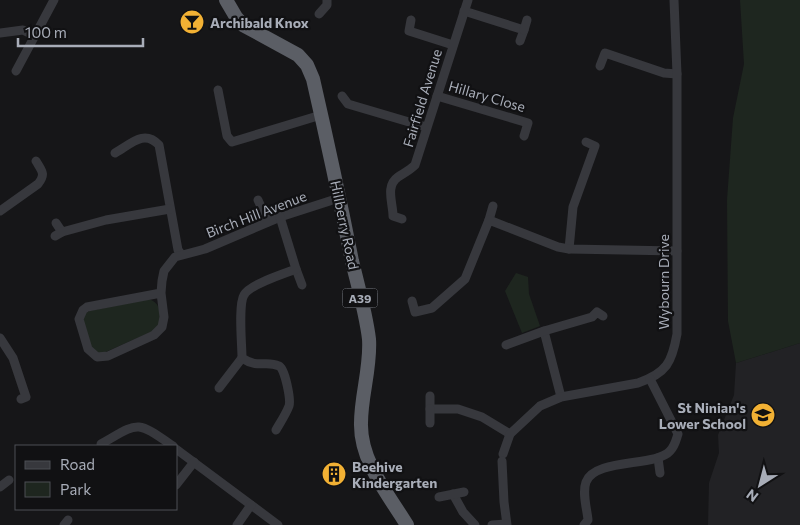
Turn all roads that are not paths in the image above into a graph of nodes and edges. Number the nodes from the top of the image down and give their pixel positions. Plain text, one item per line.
1 (54, 0) edge
2 (226, 0) edge
3 (327, 0) edge
4 (468, 0) edge
5 (674, 0) edge
6 (464, 11) junction
7 (319, 14) dead end
8 (412, 20) dead end
9 (527, 20) dead end
10 (524, 30) junction
11 (409, 31) junction
12 (0, 33) edge
13 (35, 36) junction
14 (406, 41) dead end
15 (520, 41) dead end
16 (452, 45) junction
17 (600, 66) dead end
18 (16, 71) dead end
19 (676, 74) junction
20 (217, 90) dead end
21 (342, 96) dead end
22 (437, 96) junction
23 (531, 113) dead end
24 (321, 115) junction
25 (528, 123) junction
26 (426, 127) junction
27 (524, 136) dead end
28 (586, 142) dead end
29 (115, 153) dead end
30 (36, 161) dead end
31 (340, 198) junction
32 (258, 200) dead end
33 (493, 206) dead end
34 (170, 209) junction
35 (0, 211) edge
36 (280, 217) junction
37 (402, 219) dead end
38 (489, 220) junction
39 (268, 222) junction
40 (56, 223) dead end
41 (569, 249) junction
42 (676, 251) junction
43 (181, 254) junction
44 (296, 268) junction
45 (302, 285) dead end
46 (161, 293) junction
47 (412, 302) dead end
48 (603, 316) dead end
49 (544, 331) junction
50 (0, 338) edge
51 (506, 345) dead end
52 (242, 358) junction
53 (650, 378) junction
54 (219, 388) dead end
55 (430, 396) dead end
56 (561, 397) junction
57 (21, 399) dead end
58 (430, 409) junction
59 (430, 423) dead end
60 (276, 430) dead end
61 (510, 434) junction
62 (101, 444) dead end
63 (172, 445) edge
64 (178, 450) edge
65 (658, 458) junction
66 (194, 462) junction
67 (660, 473) dead end
68 (9, 480) dead end
69 (178, 482) edge
70 (0, 487) edge
71 (464, 492) dead end
72 (453, 494) junction
73 (439, 497) dead end
74 (251, 505) junction
75 (507, 524) edge
76 (237, 525) edge
77 (278, 525) edge
78 (407, 525) edge
79 (475, 525) edge
80 (492, 525) edge
81 (584, 525) edge

1 - 13 street
2 - 24 highway, Hillberry Road / A39
3 - 7 street
4 - 6 street, Fairfield Avenue
5 - 19 street, Wybourn Drive
6 - 10 street
6 - 16 street, Fairfield Avenue
8 - 11 street
9 - 10 street
10 - 15 street
11 - 14 street
11 - 16 street
12 - 13 street
13 - 18 street
16 - 22 street, Fairfield Avenue
17 - 19 street
19 - 42 street, Wybourn Drive
20 - 24 street
21 - 26 street
22 - 25 street, Hillary Close
22 - 26 street, Fairfield Avenue
23 - 25 street, Hillary Close
24 - 31 highway, Hillberry Road / A39
25 - 27 street, Hillary Close
26 - 37 street, Fairfield Avenue
28 - 41 street
29 - 34 street
30 - 35 street
31 - 36 street, Birch Hill Avenue
31 - 78 highway, Hillberry Road / A39
32 - 39 street
33 - 38 street
34 - 40 street
34 - 43 street
36 - 39 street, Birch Hill Avenue
36 - 44 street
38 - 41 street
38 - 47 street
39 - 43 street, Birch Hill Avenue
41 - 42 street
42 - 53 street, Wybourn Drive
43 - 46 street
44 - 45 street
44 - 52 street
46 - 46 street
48 - 49 street
49 - 51 street
49 - 56 street
50 - 57 street
52 - 54 street
52 - 60 street
53 - 56 street, Wybourn Drive
53 - 65 street
55 - 58 street
56 - 61 street, Wybourn Drive
58 - 59 street
58 - 61 street
61 - 75 street
62 - 63 street
64 - 66 street
65 - 67 street
65 - 81 street
66 - 69 street
66 - 74 street
68 - 70 street
71 - 72 street
72 - 73 street
72 - 79 street
74 - 76 street
74 - 77 street
75 - 80 street

